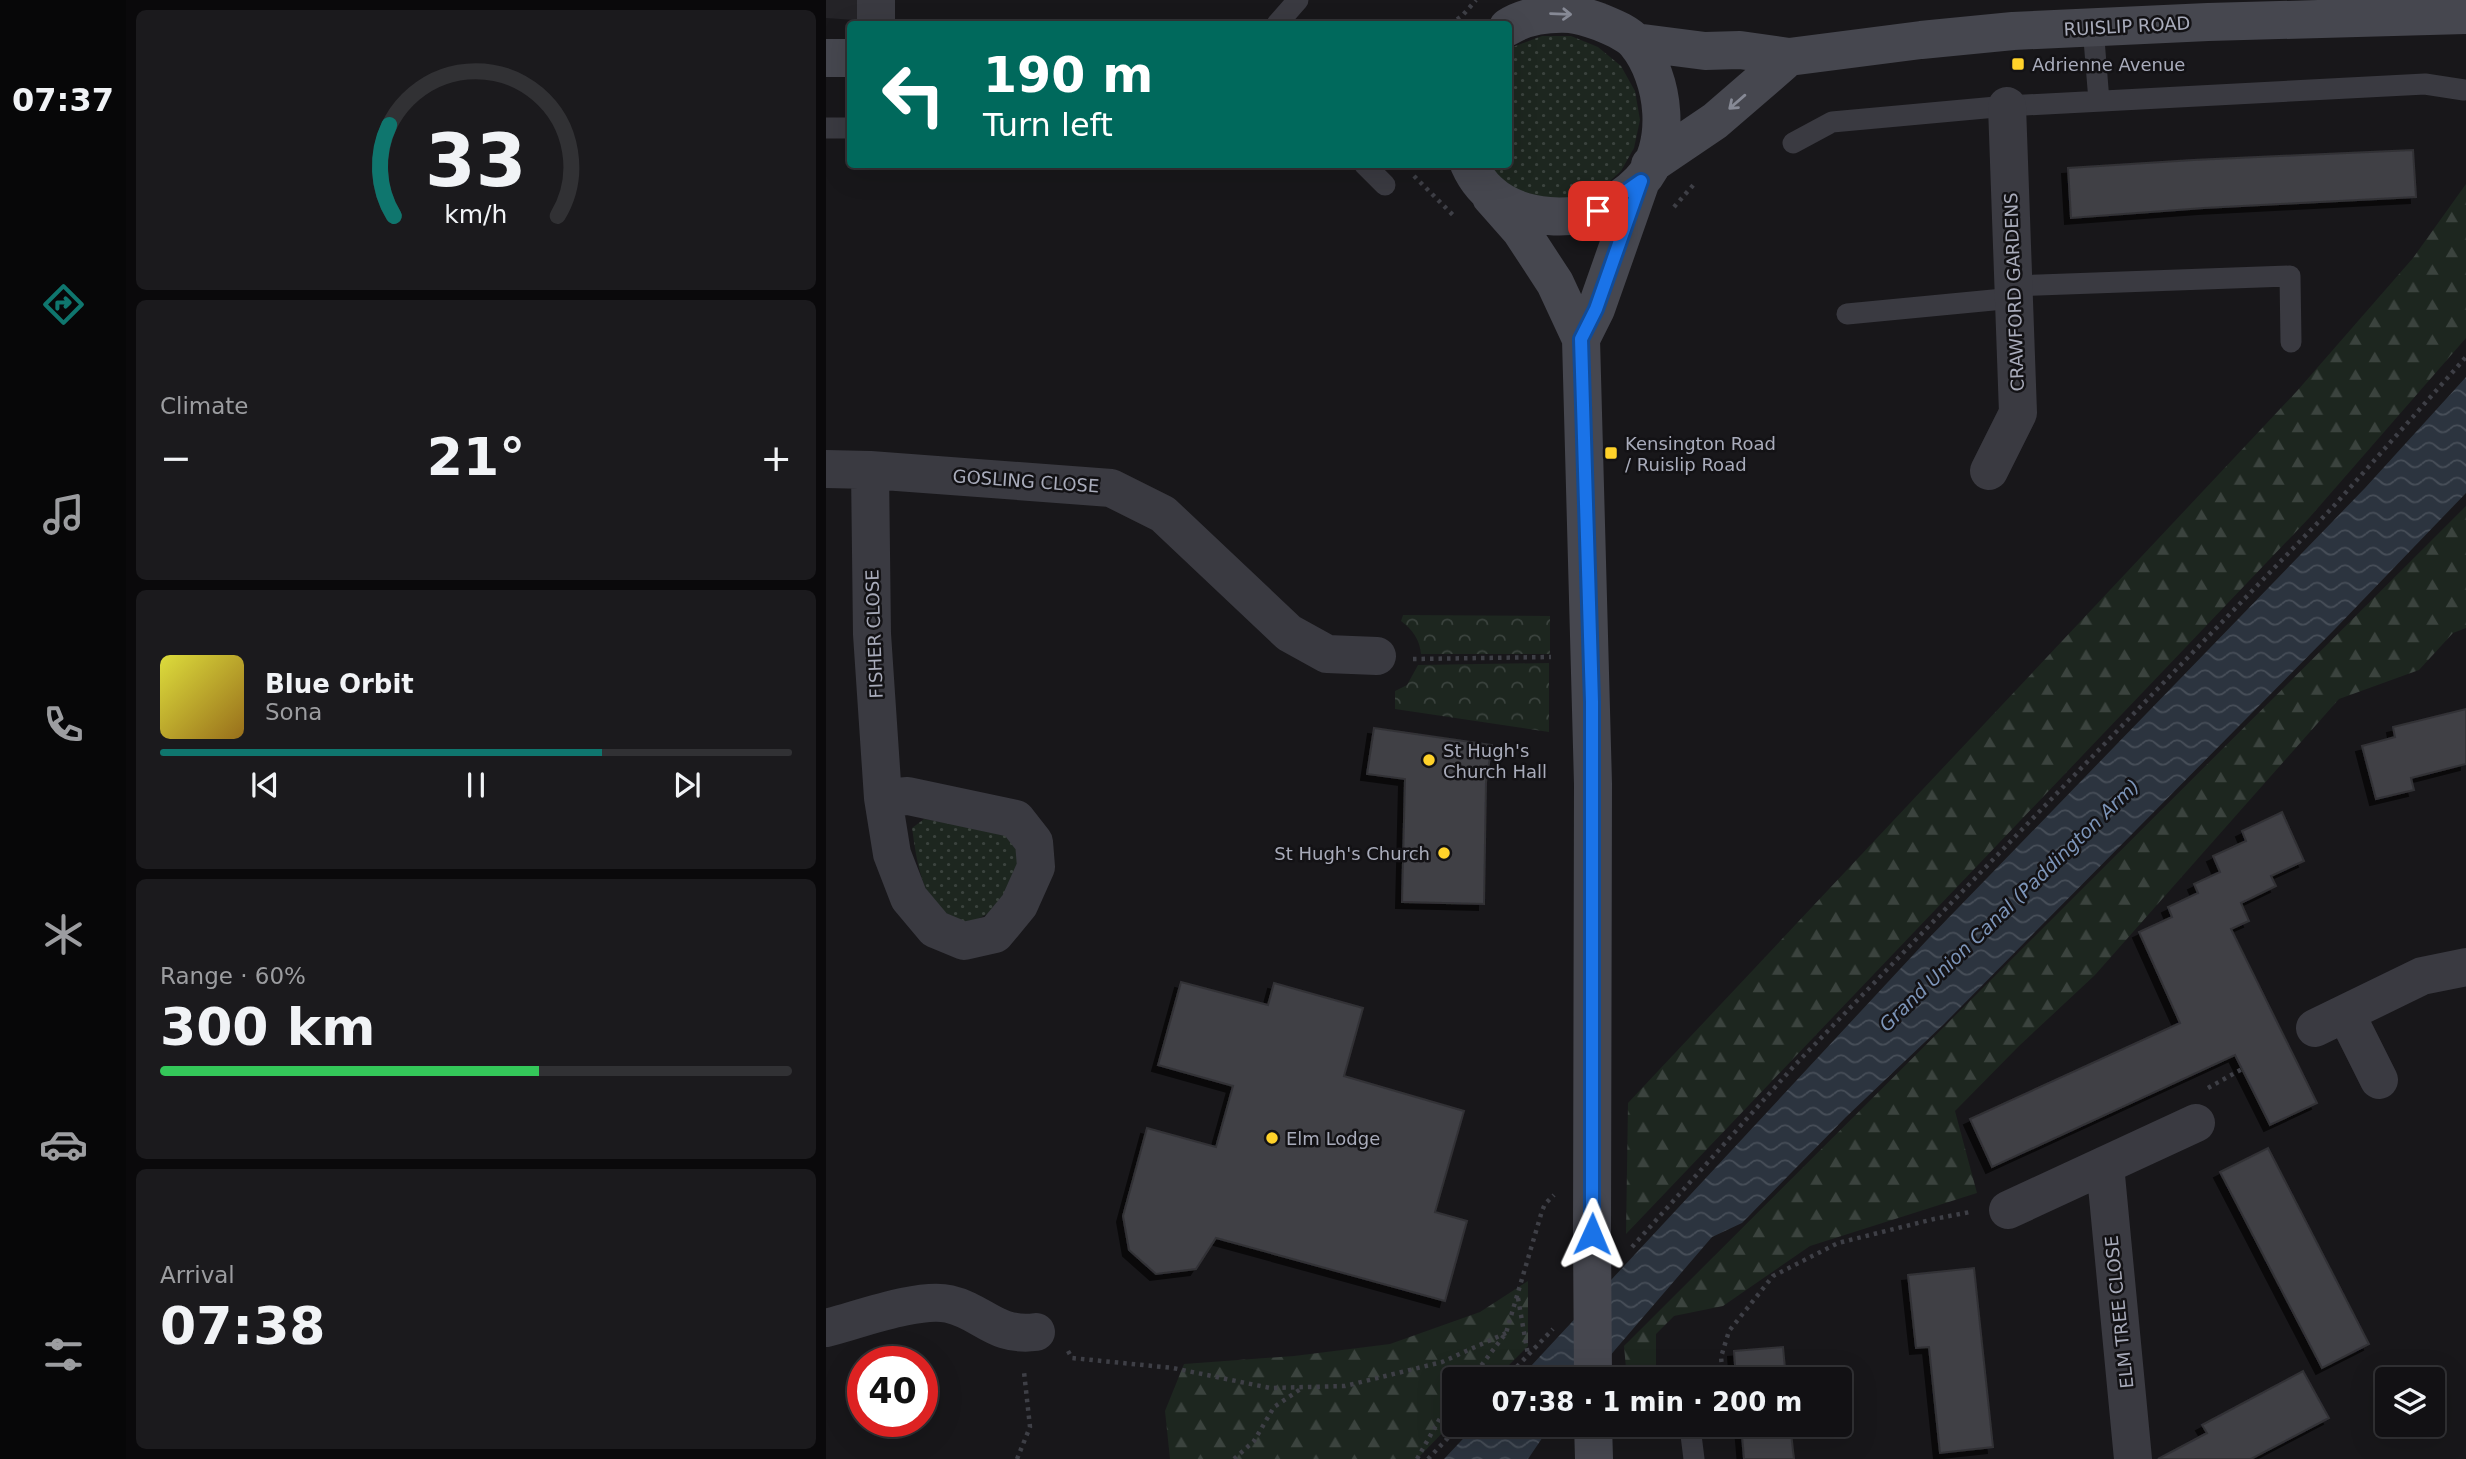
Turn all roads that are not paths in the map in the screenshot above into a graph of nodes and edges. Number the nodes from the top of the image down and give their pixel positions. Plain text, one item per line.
1 (876, 0) edge
2 (1298, 0) edge
3 (1512, 0) edge
4 (2209, 11) edge
5 (2466, 15) edge
6 (876, 21) edge
7 (1280, 21) edge
8 (1501, 21) edge
9 (1615, 23) edge
10 (1512, 24) edge
11 (2093, 27) junction
12 (1789, 57) junction
13 (826, 58) edge
14 (847, 58) edge
15 (2464, 90) dead end
16 (2099, 101) junction
17 (2007, 106) junction
18 (826, 128) edge
19 (847, 128) edge
20 (1793, 143) dead end
21 (1368, 168) edge
22 (1646, 173) junction
23 (1474, 174) edge
24 (1385, 185) dead end
25 (2013, 292) junction
26 (1847, 314) dead end
27 (1581, 339) junction
28 (2291, 342) dead end
29 (826, 469) edge
30 (870, 470) junction
31 (1989, 471) dead end
32 (1393, 658) road end
33 (883, 798) dead end
34 (2466, 967) edge
35 (2379, 1080) dead end
36 (2196, 1123) dead end
37 (2105, 1165) junction
38 (2008, 1210) road end
39 (826, 1328) edge
40 (1042, 1348) road end
41 (1593, 1367) edge
42 (1691, 1437) edge
43 (1694, 1459) edge
44 (2133, 1459) edge

1 - 6 street
2 - 7 lane
3 - 8 main road
4 - 5 main road, RUISLIP ROAD
4 - 11 main road, RUISLIP ROAD
10 -> 9 main road, RUISLIP ROAD
9 - 12 main road, RUISLIP ROAD
9 - 22 main road
11 - 12 main road, RUISLIP ROAD
11 - 16 lane
12 -> 22 main road
13 - 14 main road
15 - 16 lane
16 - 17 lane
17 - 20 lane
17 - 25 street, CRAWFORD GARDENS
18 - 19 lane
21 - 24 lane
22 - 23 main road
22 - 27 main road
23 - 27 main road
25 - 26 lane
25 - 28 lane
25 - 31 street, CRAWFORD GARDENS
27 - 41 main road, bridge
29 - 30 street, GOSLING CLOSE
30 - 32 street, GOSLING CLOSE
30 - 33 street, FISHER CLOSE
34 - 35 street
36 - 37 street
37 - 38 street
37 - 44 street, ELM TREE CLOSE
39 - 40 street
42 - 43 lane

